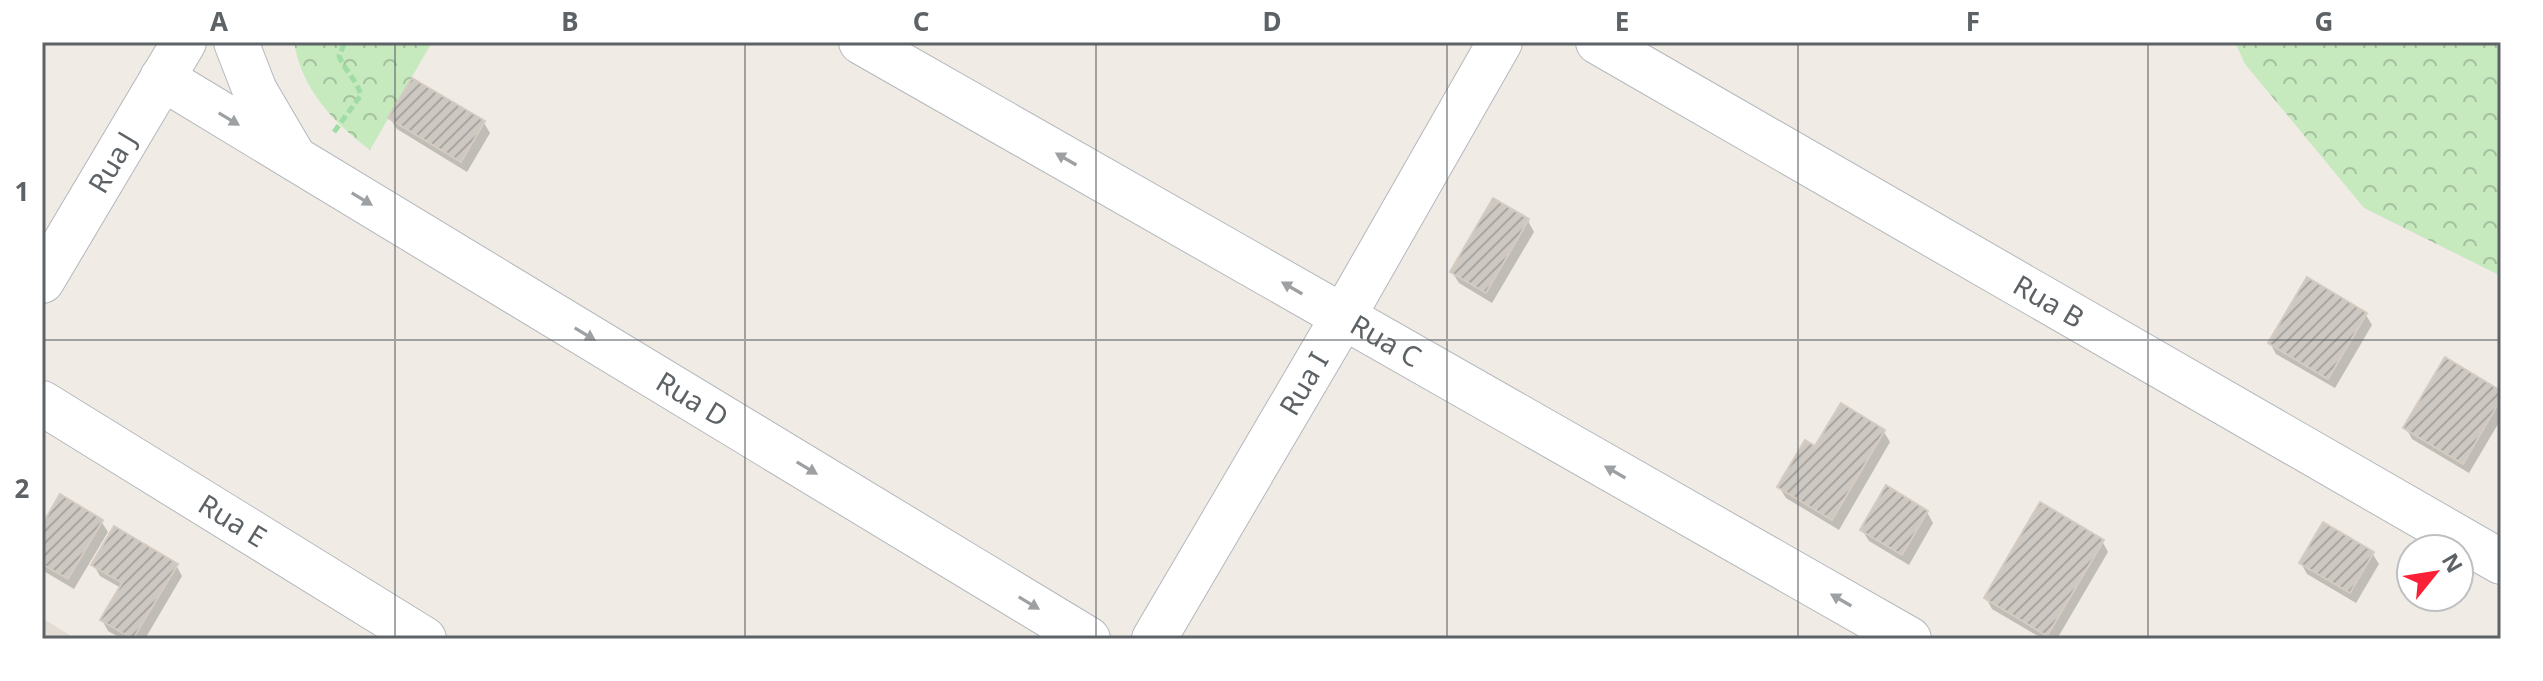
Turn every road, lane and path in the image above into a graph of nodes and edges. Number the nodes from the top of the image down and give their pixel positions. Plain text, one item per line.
1 (236, 42) edge
2 (345, 42) edge
3 (861, 42) edge
4 (1500, 42) edge
5 (1598, 42) edge
6 (173, 60) edge
7 (334, 132) dead end
8 (295, 159) junction
9 (42, 281) edge
10 (1343, 317) junction
11 (42, 403) edge
12 (2501, 562) edge
13 (424, 639) edge
14 (1088, 639) edge
15 (1154, 639) edge
16 (1909, 639) edge

1 - 8 street, Rua D
2 - 7 path
10 -> 3 street, Rua C
4 - 10 street, Rua I
5 - 12 street, Rua B
6 -> 8 street, Rua D
6 - 9 street, Rua J
8 -> 14 street, Rua D
10 - 15 street, Rua I
16 -> 10 street, Rua C
11 - 13 street, Rua E

